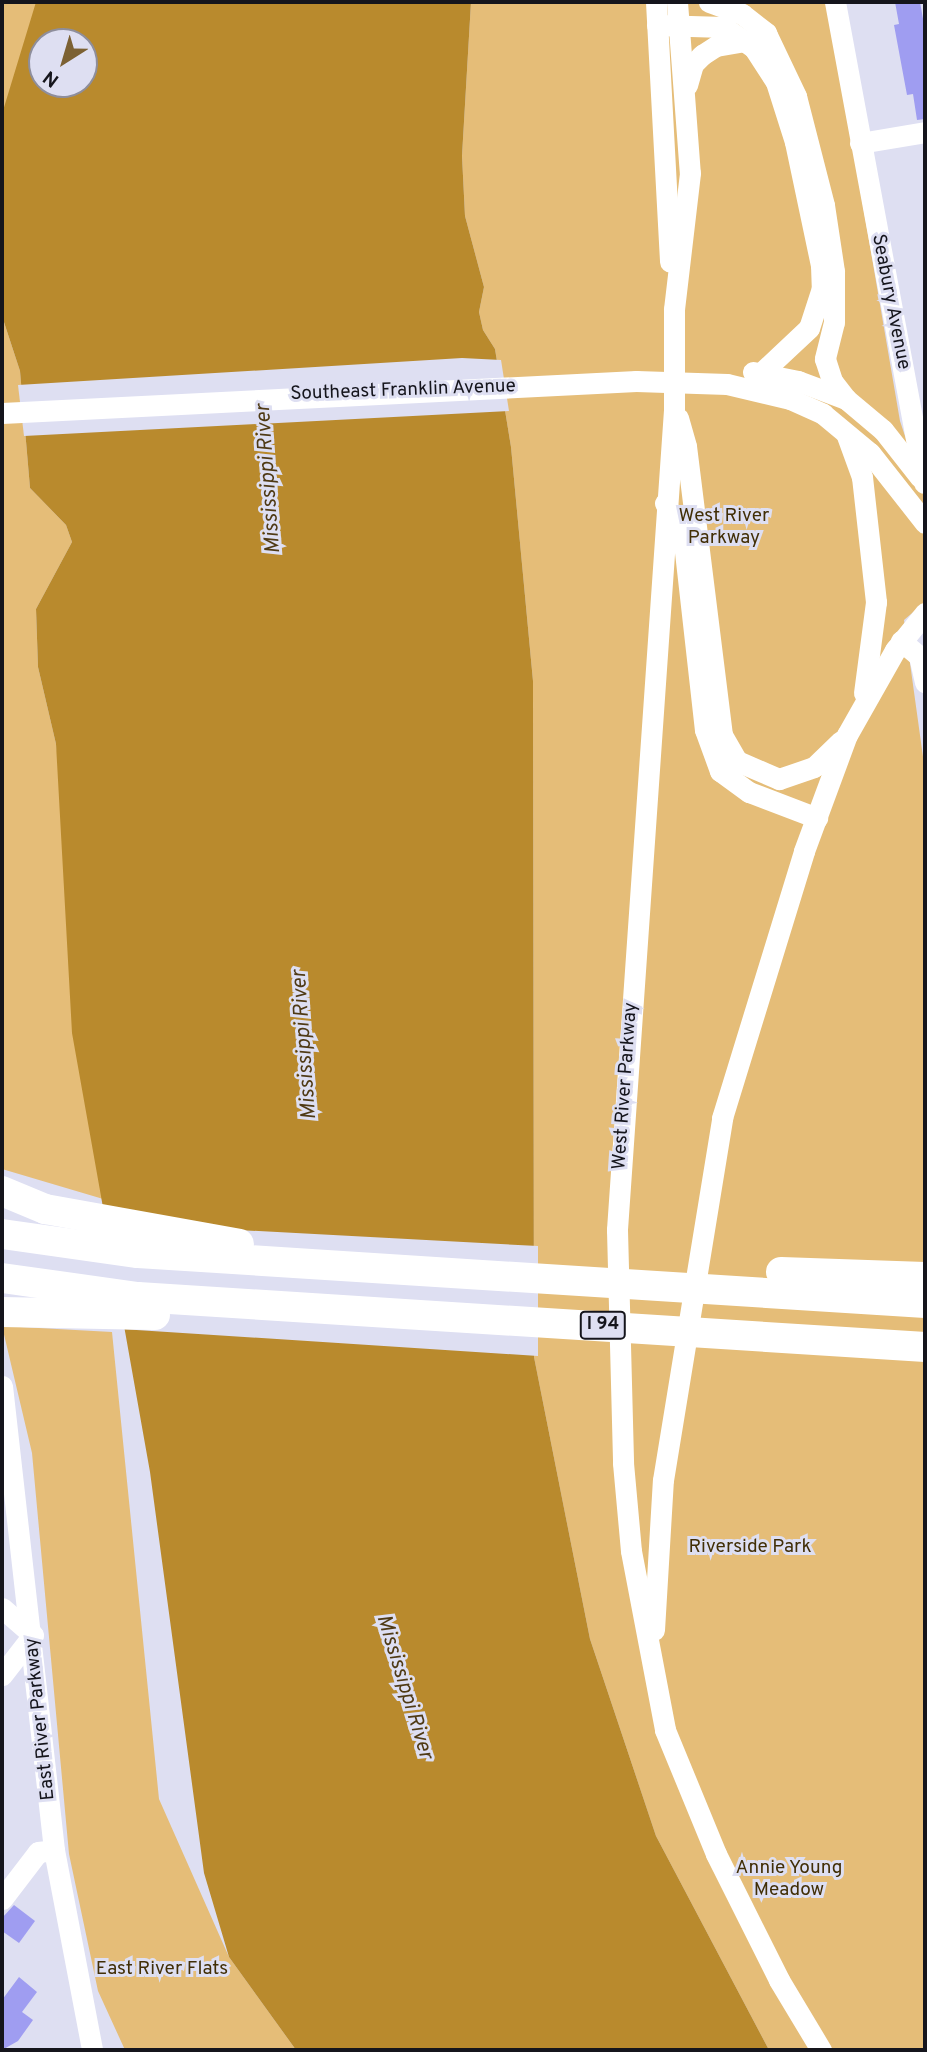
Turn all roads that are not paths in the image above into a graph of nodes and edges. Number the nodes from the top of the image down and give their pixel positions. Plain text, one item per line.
1 (656, 2) edge
2 (677, 2) edge
3 (709, 2) edge
4 (835, 2) edge
5 (679, 24) junction
6 (657, 25) junction
7 (744, 41) junction
8 (685, 94) junction
9 (925, 132) edge
10 (862, 153) junction
11 (674, 309) junction
12 (761, 373) junction
13 (708, 377) junction
14 (846, 399) junction
15 (674, 410) junction
16 (2, 413) edge
17 (844, 429) junction
18 (925, 484) edge
19 (665, 503) junction
20 (925, 523) edge
21 (925, 613) edge
22 (901, 640) junction
23 (925, 682) edge
24 (863, 702) junction
25 (847, 735) junction
26 (817, 818) junction
27 (2, 1191) edge
28 (2, 1234) edge
29 (364, 1267) junction
30 (925, 1277) edge
31 (2, 1278) edge
32 (809, 1284) junction
33 (925, 1303) edge
34 (2, 1312) edge
35 (401, 1313) junction
36 (925, 1347) edge
37 (2, 1386) edge
38 (663, 1480) junction
39 (625, 1484) junction
40 (2, 1608) edge
41 (33, 1635) junction
42 (652, 1652) junction
43 (2, 1675) edge
44 (54, 1850) junction
45 (2, 1899) edge
46 (85, 2045) edge
47 (821, 2050) edge

1 - 6 street, West River Parkway
2 - 5 street, West River Parkway
3 - 14 street
4 - 10 street, Seabury Avenue
5 - 6 street
5 - 7 street
5 - 8 street, West River Parkway
6 - 11 street, West River Parkway
7 - 8 street
7 - 12 street
8 - 11 street, West River Parkway
9 - 10 street
10 - 18 street, Seabury Avenue
11 - 15 street, West River Parkway
12 - 13 street
12 - 14 street
13 - 16 street, Southeast Franklin Avenue
13 - 17 street
14 - 18 street
15 - 19 street, West River Parkway
15 - 25 street
17 - 20 street
17 - 24 street, West River Parkway
19 - 26 street
19 - 39 street, West River Parkway
21 - 22 street, West River Parkway
22 - 23 street
22 - 24 street, West River Parkway
24 - 25 street, West River Parkway
25 - 26 street, West River Parkway
26 - 38 street, West River Parkway
27 - 29 highway
28 - 29 highway, I 94
29 - 32 highway, I 94
30 - 32 highway
31 - 35 highway, I 94
32 - 33 highway, I 94
34 - 35 highway
35 - 36 highway, I 94
37 - 41 street, East River Parkway
38 - 39 street
38 - 42 street, West River Parkway
39 - 42 street, West River Parkway
40 - 41 street
41 - 43 street
41 - 44 street, East River Parkway
42 - 47 street, West River Parkway
44 - 45 street
44 - 46 street, East River Parkway

